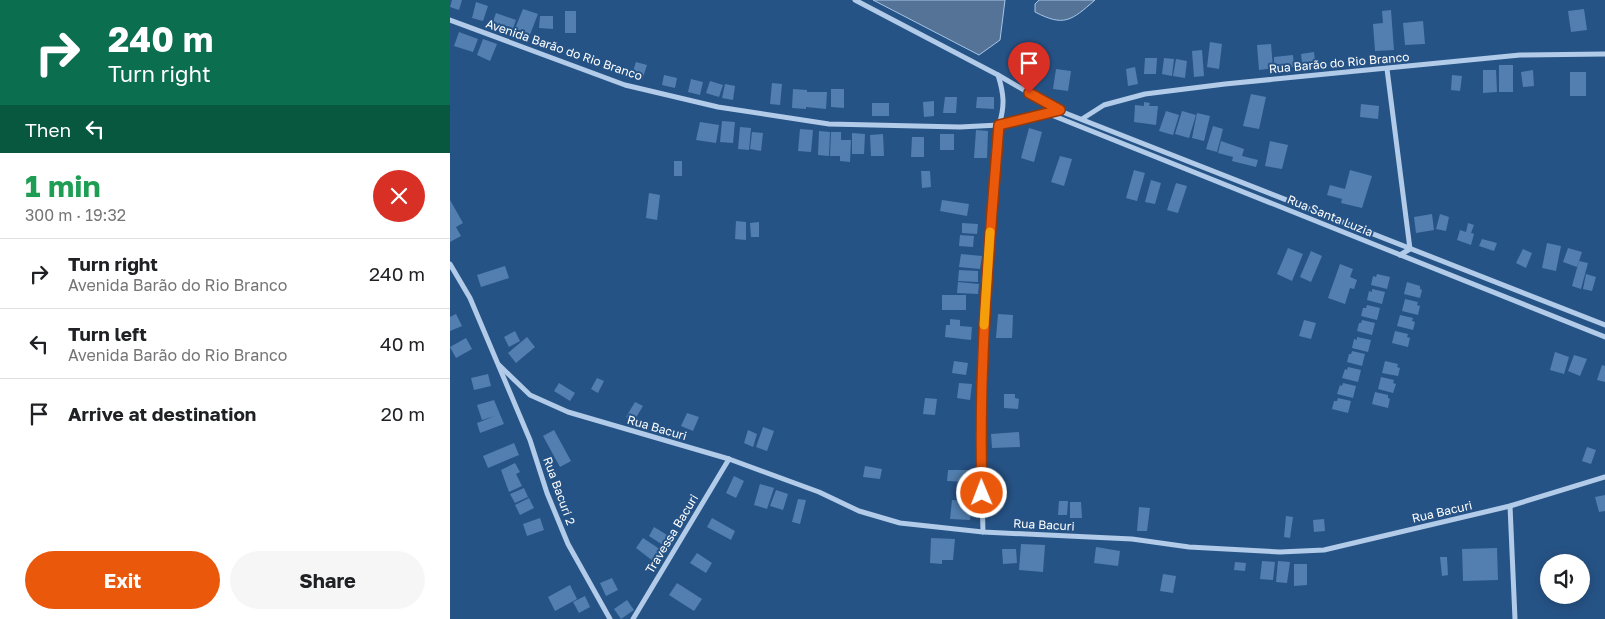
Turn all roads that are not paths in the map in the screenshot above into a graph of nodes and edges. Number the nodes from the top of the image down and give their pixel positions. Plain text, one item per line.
1 (855, 0) edge
2 (450, 20) edge
3 (1605, 54) edge
4 (1387, 69) junction
5 (998, 75) junction
6 (1060, 110) junction
7 (1048, 114) junction
8 (1082, 119) junction
9 (999, 125) junction
10 (1410, 248) junction
11 (1400, 255) junction
12 (450, 264) edge
13 (1605, 325) edge
14 (1605, 338) edge
15 (499, 365) junction
16 (729, 459) junction
17 (1605, 476) edge
18 (1510, 506) junction
19 (983, 532) junction
20 (610, 619) edge
21 (633, 619) edge
22 (1515, 619) edge

1 - 5 street
2 - 9 street, Avenida Barão do Rio Branco
3 - 4 street, Rua Barão do Rio Branco
4 - 8 street, Rua Barão do Rio Branco
4 - 10 street
5 - 6 street
5 - 9 street
6 - 7 street
6 - 8 street, Rua Santa Luzia
7 - 9 street, Avenida Barão do Rio Branco
7 - 11 street, Rua Santa Luzia
8 - 10 street, Rua Santa Luzia
9 - 19 street
10 - 11 street
10 - 13 street, Rua Santa Luzia
11 - 14 street, Rua Santa Luzia
12 - 15 street, Rua Bacuri
15 - 16 street, Rua Bacuri
15 - 20 street, Rua Bacuri 2
16 - 19 street, Rua Bacuri
16 - 21 street, Travessa Bacuri
17 - 18 street, Rua Bacuri
18 - 19 street, Rua Bacuri
18 - 22 street

